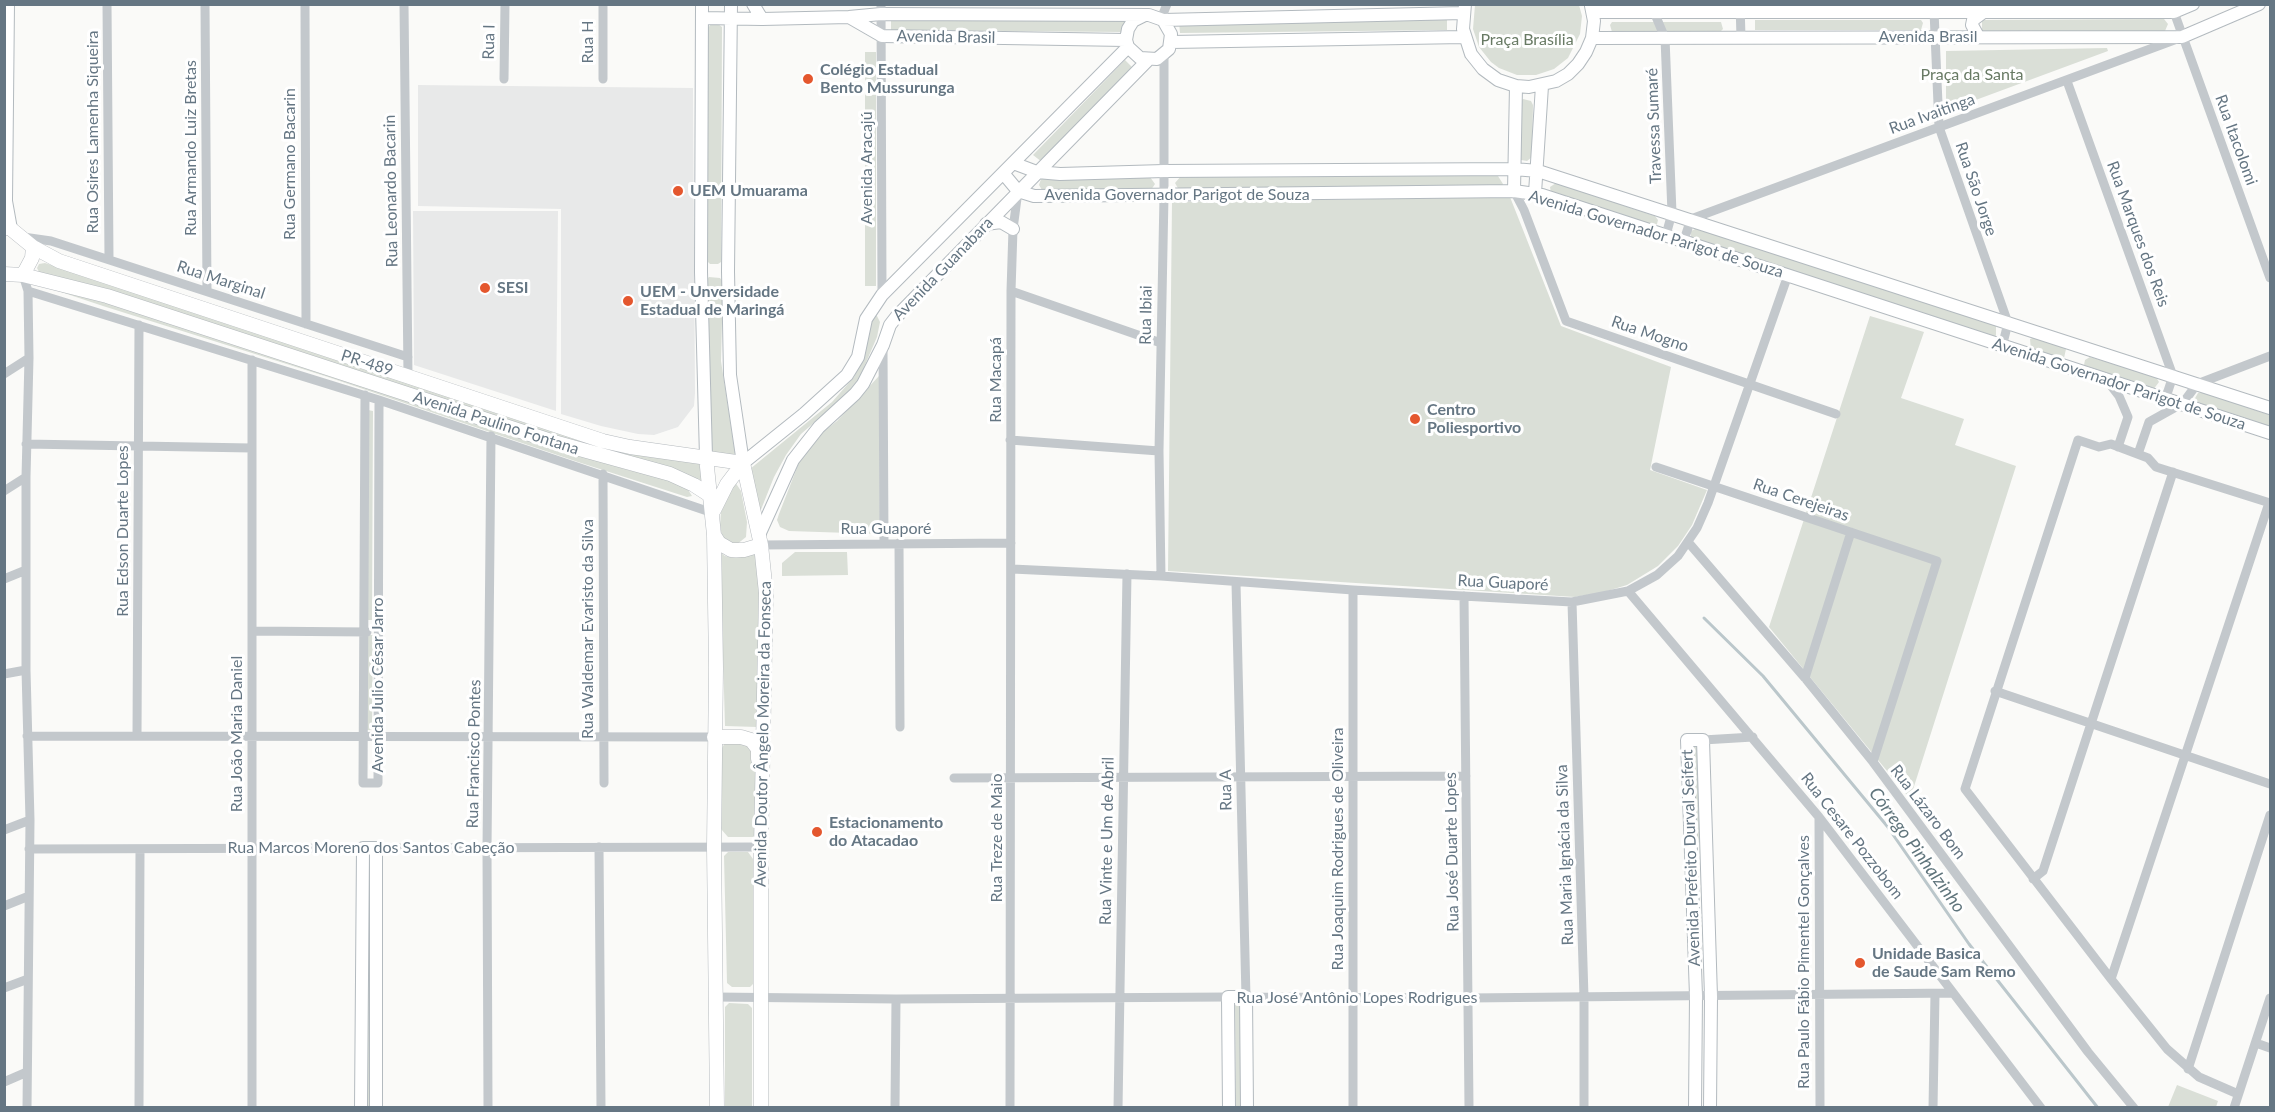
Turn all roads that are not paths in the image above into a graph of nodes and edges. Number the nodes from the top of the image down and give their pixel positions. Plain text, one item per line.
1 (8, 4) edge
2 (107, 4) edge
3 (205, 4) edge
4 (305, 4) edge
5 (404, 4) edge
6 (505, 4) edge
7 (603, 4) edge
8 (702, 4) edge
9 (731, 4) edge
10 (753, 4) edge
11 (1167, 4) edge
12 (2193, 4) edge
13 (2259, 4) edge
14 (1592, 8) edge
15 (1740, 8) edge
16 (2014, 8) edge
17 (881, 9) edge
18 (1464, 9) edge
19 (1934, 11) junction
20 (1985, 11) junction
21 (1654, 12) junction
22 (2174, 12) junction
23 (1143, 16) junction
24 (849, 17) junction
25 (702, 18) junction
26 (730, 18) junction
27 (762, 19) junction
28 (1162, 19) junction
29 (882, 36) junction
30 (1978, 36) junction
31 (1464, 37) junction
32 (1934, 37) junction
33 (2182, 37) junction
34 (1592, 38) junction
35 (1665, 38) junction
36 (1741, 38) junction
37 (1171, 42) junction
38 (1127, 43) junction
39 (1164, 54) junction
40 (1149, 60) junction
41 (504, 79) dead end
42 (603, 79) dead end
43 (2067, 81) junction
44 (1516, 86) junction
45 (1542, 86) junction
46 (1939, 127) junction
47 (1054, 156) junction
48 (1013, 163) junction
49 (1514, 169) junction
50 (1164, 171) junction
51 (1538, 171) junction
52 (1037, 172) junction
53 (1003, 173) junction
54 (1060, 174) junction
55 (1018, 191) junction
56 (1514, 191) junction
57 (1535, 194) junction
58 (1164, 196) junction
59 (1524, 210) junction
60 (1672, 213) junction
61 (1691, 219) junction
62 (986, 224) junction
63 (8, 228) edge
64 (1013, 229) junction
65 (1666, 235) junction
66 (23, 237) junction
67 (1683, 240) junction
68 (33, 247) junction
69 (109, 259) junction
70 (4, 274) edge
71 (24, 275) junction
72 (1788, 275) junction
73 (2271, 278) edge
74 (28, 291) junction
75 (207, 291) junction
76 (1011, 291) junction
77 (882, 295) junction
78 (306, 324) junction
79 (2008, 324) junction
80 (139, 325) junction
81 (1161, 343) junction
82 (883, 345) junction
83 (2002, 347) junction
84 (2271, 356) edge
85 (408, 357) junction
86 (29, 358) junction
87 (252, 360) junction
88 (4, 374) edge
89 (408, 376) junction
90 (2172, 376) junction
91 (2105, 378) junction
92 (1749, 384) junction
93 (2197, 384) junction
94 (365, 395) junction
95 (2166, 397) junction
96 (379, 400) junction
97 (2183, 403) junction
98 (2271, 408) edge
99 (1836, 414) dead end
100 (2271, 433) edge
101 (491, 436) junction
102 (1010, 440) junction
103 (26, 444) junction
104 (139, 446) junction
105 (2118, 447) junction
106 (251, 448) junction
107 (1159, 451) junction
108 (2138, 454) junction
109 (709, 458) junction
110 (743, 464) junction
111 (1656, 467) dead end
112 (2173, 472) junction
113 (603, 474) junction
114 (734, 475) junction
115 (26, 477) junction
116 (1713, 486) junction
117 (748, 488) junction
118 (4, 490) edge
119 (711, 496) junction
120 (2270, 503) edge
121 (713, 513) junction
122 (1851, 532) junction
123 (714, 535) junction
124 (760, 540) junction
125 (1688, 542) junction
126 (884, 543) junction
127 (898, 543) junction
128 (1011, 543) junction
129 (1012, 568) junction
130 (26, 570) junction
131 (1126, 574) junction
132 (1161, 576) junction
133 (4, 579) edge
134 (1236, 582) junction
135 (1353, 590) junction
136 (1628, 591) junction
137 (1464, 596) junction
138 (1572, 602) junction
139 (252, 631) junction
140 (363, 632) junction
141 (378, 632) junction
142 (26, 670) junction
143 (4, 674) edge
144 (1805, 678) junction
145 (1995, 691) junction
146 (2091, 724) junction
147 (900, 727) dead end
148 (27, 736) junction
149 (137, 736) junction
150 (253, 736) junction
151 (1753, 736) junction
152 (362, 737) junction
153 (378, 737) junction
154 (489, 737) junction
155 (603, 737) junction
156 (714, 737) junction
157 (1703, 740) junction
158 (2185, 756) junction
159 (1873, 762) junction
160 (762, 771) junction
161 (1466, 776) junction
162 (1241, 777) junction
163 (1353, 777) junction
164 (954, 778) dead end
165 (1012, 778) junction
166 (1122, 778) junction
167 (604, 783) dead end
168 (2271, 784) edge
169 (2271, 815) edge
170 (1819, 817) junction
171 (30, 820) junction
172 (4, 830) edge
173 (761, 846) junction
174 (714, 847) junction
175 (363, 848) junction
176 (376, 848) junction
177 (487, 848) junction
178 (600, 848) junction
179 (29, 849) junction
180 (140, 849) junction
181 (252, 849) junction
182 (2033, 879) junction
183 (28, 896) junction
184 (4, 906) edge
185 (28, 979) junction
186 (2111, 979) junction
187 (4, 988) edge
188 (1953, 993) junction
189 (1820, 994) junction
190 (1935, 994) junction
191 (1696, 996) junction
192 (716, 997) junction
193 (761, 997) junction
194 (1012, 997) junction
195 (1119, 997) junction
196 (1228, 997) junction
197 (1246, 997) junction
198 (1584, 997) junction
199 (1711, 997) junction
200 (1469, 998) junction
201 (2271, 998) edge
202 (896, 999) junction
203 (1353, 999) junction
204 (2256, 1043) junction
205 (2271, 1048) edge
206 (2188, 1069) junction
207 (27, 1072) junction
208 (4, 1082) edge
209 (2238, 1094) junction
210 (27, 1107) edge
211 (139, 1107) edge
212 (252, 1107) edge
213 (361, 1107) edge
214 (376, 1107) edge
215 (488, 1107) edge
216 (601, 1107) edge
217 (717, 1107) edge
218 (760, 1107) edge
219 (895, 1107) edge
220 (1010, 1107) edge
221 (1118, 1107) edge
222 (1229, 1107) edge
223 (1247, 1107) edge
224 (1353, 1107) edge
225 (1470, 1107) edge
226 (1584, 1107) edge
227 (1695, 1107) edge
228 (1710, 1107) edge
229 (1820, 1107) edge
230 (1933, 1107) edge
231 (2041, 1107) edge
232 (2134, 1107) edge
233 (2234, 1107) edge

1 - 63 street
2 - 69 street, Rua Osires Lamenha Siqueira
3 - 75 street, Rua Armando Luiz Bretas
4 - 78 street, Rua Germano Bacarin
5 - 85 street, Rua Leonardo Bacarin
6 - 41 street, Rua I
7 - 42 street, Rua H
8 - 25 street
9 - 26 street, Avenida Doutor Ângelo Moreira da Fonseca
10 - 27 street
11 - 28 street
12 - 22 street, Avenida Brasil
13 - 33 street, Avenida Brasil
14 - 21 street, Avenida Brasil
14 - 34 street
15 - 19 street, Avenida Brasil
15 - 21 street, Avenida Brasil
15 - 36 street
16 - 20 street, Avenida Brasil
16 - 22 street, Avenida Brasil
17 - 23 street, Avenida Brasil
17 - 24 street, Avenida Brasil
17 - 29 street, Avenida Aracajú
18 - 28 street
18 - 31 street
19 - 20 street, Avenida Brasil
19 - 32 street, Rua São Jorge
20 - 30 street
21 - 35 street
22 - 33 street, Rua Itacolomi
23 - 28 street
23 - 38 street
24 - 27 street
24 - 29 street, Avenida Brasil
25 - 26 street
25 - 109 street
26 - 27 street
26 - 110 street, Avenida Doutor Ângelo Moreira da Fonseca
28 - 37 street
29 - 38 street, Avenida Brasil
29 - 77 street, Avenida Aracajú
30 - 32 street, Avenida Brasil
30 - 33 street, Avenida Brasil
31 - 37 street
31 - 44 street
32 - 36 street, Avenida Brasil
32 - 46 street, Rua São Jorge
33 - 43 street, Rua Ivaitinga
33 - 73 street, Rua Itacolomi
34 - 35 street, Avenida Brasil
34 - 45 street
35 - 36 street, Avenida Brasil
35 - 60 street, Travessa Sumaré
37 - 39 street
38 - 40 street
38 - 48 street, Avenida Guanabara
39 - 40 street
39 - 50 street, Rua Ibiai
40 - 47 street, Avenida Guanabara
43 - 46 street, Rua Ivaitinga
43 - 90 street, Rua Marques dos Reis
44 - 45 street
44 - 49 street
45 - 51 street
46 - 61 street, Rua Ivaitinga
46 - 79 street, Rua São Jorge
47 - 52 street, Avenida Guanabara
47 - 54 street
48 - 52 street, Avenida Governador Parigot de Souza
48 - 53 street, Avenida Guanabara
49 - 50 street, Avenida Governador Parigot de Souza
49 - 51 street, Avenida Governador Parigot de Souza
49 - 56 street
50 - 54 street, Avenida Governador Parigot de Souza
50 - 58 street, Rua Ibiai
51 - 57 street
51 - 60 street, Avenida Governador Parigot de Souza
52 - 54 street, Avenida Governador Parigot de Souza
52 - 55 street, Avenida Guanabara
53 - 55 street
53 - 77 street, Avenida Guanabara
55 - 58 street, Avenida Governador Parigot de Souza
55 - 62 street, Avenida Guanabara
55 - 64 street, Rua Macapá
56 - 57 street, Avenida Governador Parigot de Souza
56 - 58 street, Avenida Governador Parigot de Souza
56 - 59 street, Rua Mogno
57 - 59 street
57 - 65 street, Avenida Governador Parigot de Souza
58 - 81 street, Rua Ibiai
59 - 92 street, Rua Mogno
60 - 61 street, Avenida Governador Parigot de Souza
60 - 65 street, Travessa Sumaré
61 - 67 street
61 - 79 street, Avenida Governador Parigot de Souza
62 - 64 street
62 - 82 street, Avenida Guanabara
63 - 66 main road, PR-489 / PR-489
64 - 76 street, Rua Macapá
65 - 67 street, Avenida Governador Parigot de Souza
66 - 68 main road, PR-489 / PR-489
66 - 69 street, Rua Marginal
67 - 72 street, Avenida Governador Parigot de Souza
68 - 71 main road
68 - 89 main road, PR-489 / PR-489
69 - 75 street, Rua Marginal
70 - 71 main road, PR-489 / PR-489
71 - 74 street
71 - 119 main road, PR-489 / PR-489
72 - 83 street, Avenida Governador Parigot de Souza
72 - 92 street, Rua Guaporé
74 - 80 street, Avenida Paulino Fontana
74 - 86 street
75 - 78 street, Rua Marginal
76 - 81 street
76 - 102 street, Rua Macapá
77 - 110 street, Avenida Guanabara
78 - 85 street, Rua Marginal
79 - 83 street
79 - 90 street, Avenida Governador Parigot de Souza
80 - 87 street, Avenida Paulino Fontana
80 - 104 street, Rua Edson Duarte Lopes
81 - 107 street, Rua Ibiai
82 - 124 street, Avenida Guanabara
82 - 126 street
83 - 91 street, Avenida Governador Parigot de Souza
84 - 93 street
85 - 89 street, Rua Leonardo Bacarin
86 - 88 street
86 - 103 street
87 - 94 street, Avenida Paulino Fontana
87 - 106 street, Rua João Maria Daniel
89 - 109 main road, PR-489 / PR-489
90 - 93 street, Avenida Governador Parigot de Souza
90 - 95 street
91 - 95 street, Avenida Governador Parigot de Souza
91 - 105 street
92 - 99 street, Rua Mogno
92 - 116 street, Rua Guaporé
93 - 97 street
93 - 98 street, Avenida Governador Parigot de Souza
94 - 96 street, Avenida Paulino Fontana
94 - 140 street, Avenida Julio César Jarro
95 - 97 street, Avenida Governador Parigot de Souza
96 - 101 street, Avenida Paulino Fontana
96 - 141 street, Avenida Julio César Jarro
97 - 100 street, Avenida Governador Parigot de Souza
97 - 108 street
101 - 113 street, Avenida Paulino Fontana
101 - 154 street, Rua Francisco Pontes
102 - 107 street
102 - 128 street, Rua Macapá
103 - 104 street
103 - 115 street
104 - 106 street
104 - 149 street, Rua Edson Duarte Lopes
105 - 108 street
105 - 145 street
106 - 139 street, Rua João Maria Daniel
107 - 132 street, Rua Ibiai
108 - 112 street
109 - 110 main road, PR-489 / PR-489
109 - 114 main road
109 - 119 main road
110 - 114 main road
110 - 117 main road, Avenida Doutor Ângelo Moreira da Fonseca
111 - 116 street, Rua Cerejeiras
112 - 120 street
112 - 146 street
113 - 121 street, Avenida Paulino Fontana
113 - 155 street, Rua Waldemar Evaristo da Silva
114 - 117 main road
114 - 121 main road
115 - 118 street
115 - 130 street
116 - 122 street, Rua Cerejeiras
116 - 125 street, Rua Guaporé
117 - 124 main road, Avenida Doutor Ângelo Moreira da Fonseca
119 - 121 main road
120 - 158 street
121 - 123 main road
122 - 144 street
122 - 159 street, Rua Cerejeiras
123 - 124 main road
123 - 156 main road
124 - 126 street, Rua Guaporé
124 - 160 main road, Avenida Doutor Ângelo Moreira da Fonseca
125 - 136 street, Rua Guaporé
125 - 144 street, Rua Lázaro Bom
126 - 127 street, Rua Guaporé
127 - 128 street, Rua Guaporé
127 - 147 street
128 - 129 street, Rua Macapá
129 - 131 street, Rua Guaporé
129 - 165 street, Rua Treze de Maio
130 - 133 street
130 - 142 street
131 - 132 street, Rua Guaporé
131 - 166 street, Rua Vinte e Um de Abril
132 - 134 street, Rua Guaporé
134 - 135 street, Rua Guaporé
134 - 162 street, Rua A
135 - 137 street, Rua Guaporé
135 - 163 street, Rua Joaquim Rodrigues de Oliveira
136 - 138 street, Rua Guaporé
136 - 151 street, Rua Cesare Pozzobom
137 - 138 street, Rua Guaporé
137 - 161 street, Rua José Duarte Lopes
138 - 198 street, Rua Maria Ignácia da Silva
139 - 140 street
139 - 150 street, Rua João Maria Daniel
140 - 141 street
140 - 152 street, Avenida Julio César Jarro
141 - 153 street, Avenida Julio César Jarro
142 - 143 street
142 - 148 street
144 - 159 street, Rua Lázaro Bom
145 - 146 street
145 - 182 street
146 - 158 street
146 - 182 street
148 - 149 street
148 - 171 street
149 - 150 street
150 - 152 street
150 - 181 street, Rua João Maria Daniel
151 - 157 street
151 - 170 street, Rua Cesare Pozzobom
152 - 153 street
152 - 153 street, Avenida Julio César Jarro
153 - 154 street
154 - 155 street
154 - 177 street, Rua Francisco Pontes
155 - 156 street
155 - 167 street, Rua Waldemar Evaristo da Silva
156 - 160 main road
156 - 174 main road
157 - 191 street, Avenida Prefeito Durval Seifert
157 - 199 street, Avenida Prefeito Durval Seifert
158 - 168 street
158 - 186 street
159 - 232 street, Rua Lázaro Bom
160 - 173 main road, Avenida Doutor Ângelo Moreira da Fonseca
161 - 163 street
161 - 200 street, Rua José Duarte Lopes
162 - 163 street
162 - 166 street
162 - 197 street, Rua A
163 - 203 street, Rua Joaquim Rodrigues de Oliveira
164 - 165 street
165 - 166 street
165 - 194 street, Rua Treze de Maio
166 - 195 street, Rua Vinte e Um de Abril
169 - 206 street
170 - 188 street, Rua Cesare Pozzobom
170 - 189 street, Rua Paulo Fábio Pimentel Gonçalves
171 - 172 street
171 - 179 street
173 - 174 street, Rua Marcos Moreno dos Santos Cabeção
173 - 193 main road, Avenida Doutor Ângelo Moreira da Fonseca
174 - 178 street, Rua Marcos Moreno dos Santos Cabeção
174 - 192 main road
175 - 176 street, Rua Marcos Moreno dos Santos Cabeção
175 - 181 street, Rua Marcos Moreno dos Santos Cabeção
175 - 213 street
176 - 177 street, Rua Marcos Moreno dos Santos Cabeção
176 - 214 street
177 - 178 street, Rua Marcos Moreno dos Santos Cabeção
177 - 215 street, Rua Francisco Pontes
178 - 216 street
179 - 180 street, Rua Marcos Moreno dos Santos Cabeção
179 - 183 street
180 - 181 street, Rua Marcos Moreno dos Santos Cabeção
180 - 211 street
181 - 212 street, Rua João Maria Daniel
182 - 186 street
183 - 184 street
183 - 185 street
185 - 187 street
185 - 207 street
186 - 206 street
188 - 190 street, Rua José Antônio Lopes Rodrigues
188 - 231 street, Rua Cesare Pozzobom
189 - 190 street, Rua José Antônio Lopes Rodrigues
189 - 199 street, Rua José Antônio Lopes Rodrigues
189 - 229 street, Rua Paulo Fábio Pimentel Gonçalves
190 - 230 street
191 - 198 street, Rua José Antônio Lopes Rodrigues
191 - 199 street, Rua José Antônio Lopes Rodrigues
191 - 227 street, Avenida Prefeito Durval Seifert
192 - 193 street, Rua José Antônio Lopes Rodrigues
192 - 217 main road
193 - 202 street, Rua José Antônio Lopes Rodrigues
193 - 218 main road, Avenida Doutor Ângelo Moreira da Fonseca
194 - 195 street, Rua José Antônio Lopes Rodrigues
194 - 202 street, Rua José Antônio Lopes Rodrigues
194 - 220 street, Rua Treze de Maio
195 - 196 street, Rua José Antônio Lopes Rodrigues
195 - 221 street, Rua Vinte e Um de Abril
196 - 197 street, Rua José Antônio Lopes Rodrigues
196 - 222 street
197 - 203 street, Rua José Antônio Lopes Rodrigues
197 - 223 street
198 - 200 street, Rua José Antônio Lopes Rodrigues
198 - 226 street, Rua Maria Ignácia da Silva
199 - 228 street, Avenida Prefeito Durval Seifert
200 - 203 street, Rua José Antônio Lopes Rodrigues
200 - 225 street, Rua José Duarte Lopes
201 - 204 street
202 - 219 street
203 - 224 street, Rua Joaquim Rodrigues de Oliveira
204 - 205 street
204 - 209 street
206 - 209 street
207 - 208 street
207 - 210 street
209 - 233 street

